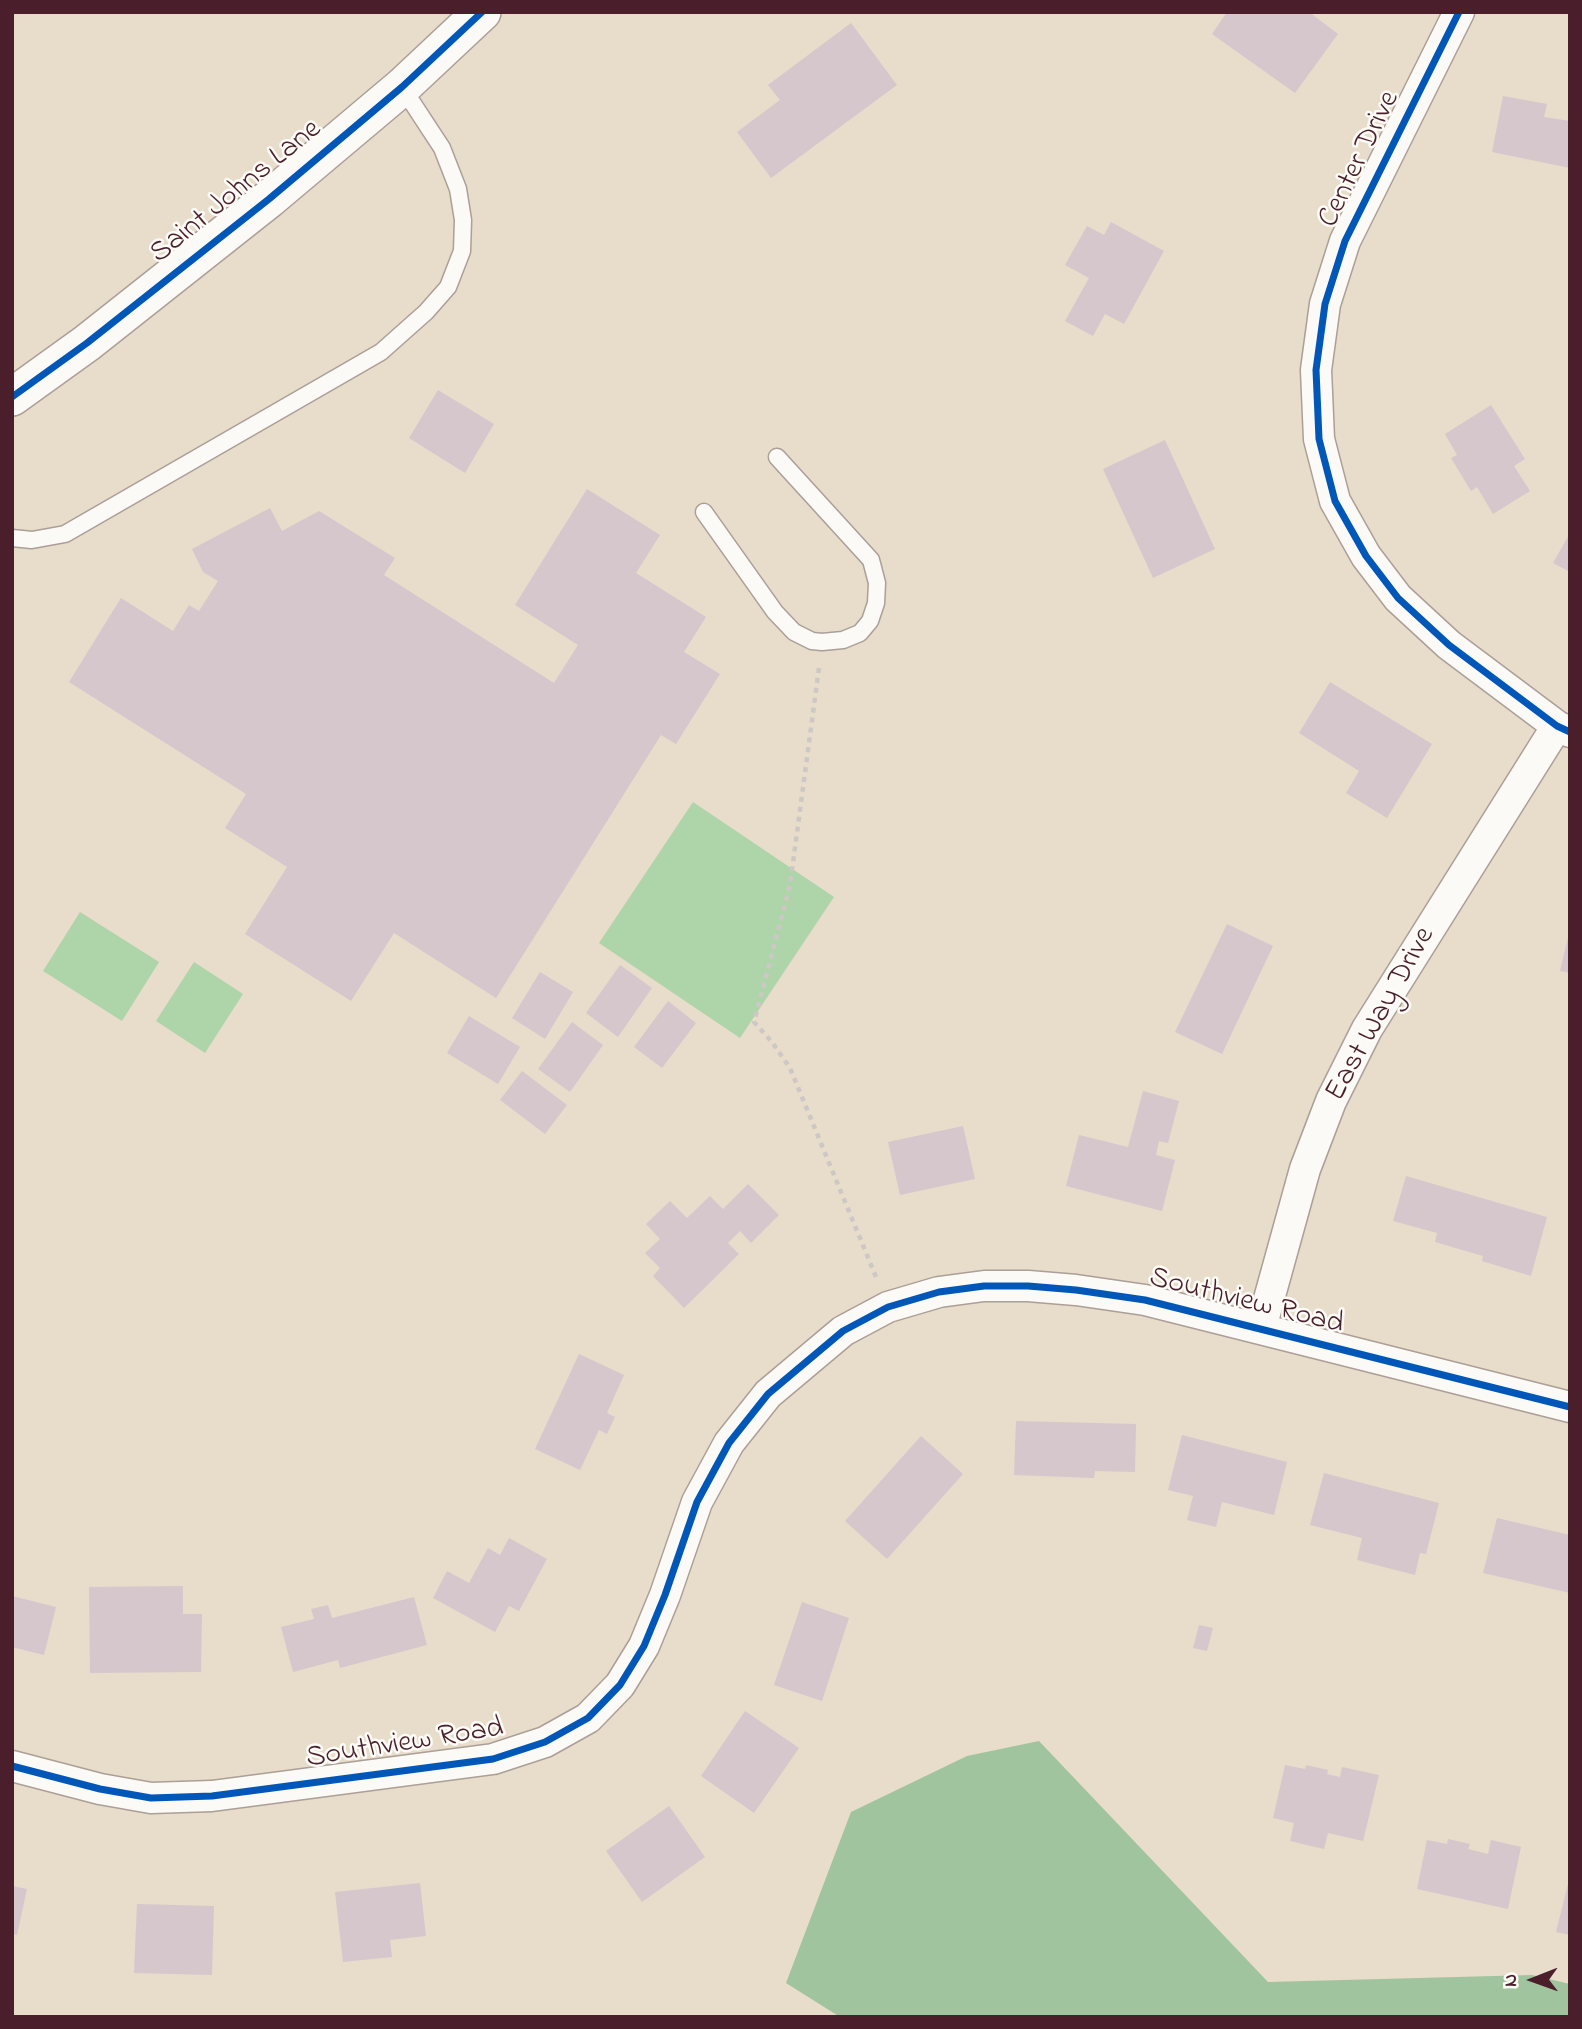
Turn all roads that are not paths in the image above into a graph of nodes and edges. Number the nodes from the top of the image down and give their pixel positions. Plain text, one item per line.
1 (482, 12) edge
2 (1459, 12) edge
3 (402, 87) junction
4 (12, 397) edge
5 (777, 457) dead end
6 (704, 512) dead end
7 (12, 538) edge
8 (1563, 729) edge
9 (1261, 1328) junction
10 (1570, 1407) edge
11 (12, 1766) edge

1 - 3 street, Saint Johns Lane
2 - 8 street, Center Drive
3 - 4 street, Saint Johns Lane
3 - 7 lane
5 - 6 lane
8 - 9 street, East Way Drive
9 - 10 street, Southview Road
9 - 11 street, Southview Road

